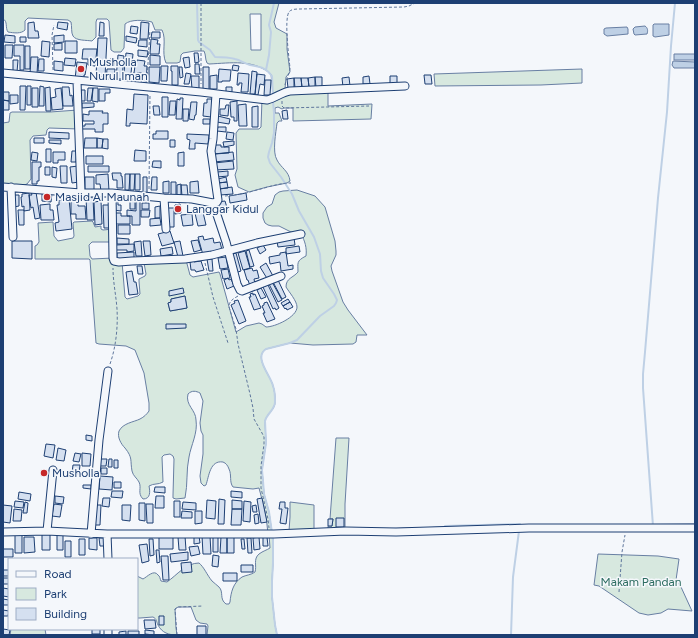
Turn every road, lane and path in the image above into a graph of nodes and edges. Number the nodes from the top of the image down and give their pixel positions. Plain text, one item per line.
1 (201, 3) edge
2 (415, 3) edge
3 (54, 25) dead end
4 (150, 30) dead end
5 (3, 73) edge
6 (53, 78) junction
7 (77, 81) junction
8 (405, 86) dead end
9 (148, 87) junction
10 (201, 92) junction
11 (216, 94) junction
12 (277, 96) junction
13 (369, 106) dead end
14 (291, 183) dead end
15 (7, 187) edge
16 (81, 193) junction
17 (112, 193) junction
18 (149, 196) junction
19 (164, 198) junction
20 (215, 200) junction
21 (166, 229) dead end
22 (301, 234) dead end
23 (13, 237) dead end
24 (228, 251) junction
25 (204, 256) junction
26 (114, 261) junction
27 (280, 276) dead end
28 (242, 291) junction
29 (228, 343) dead end
30 (108, 371) joint
31 (53, 470) dead end
32 (626, 528) junction
33 (695, 528) edge
34 (47, 531) junction
35 (3, 532) edge
36 (91, 534) junction
37 (108, 534) junction
38 (271, 534) junction
39 (108, 558) edge
40 (619, 592) dead end
41 (203, 606) dead end
42 (177, 635) edge

1 - 10 path
2 - 12 path
3 - 6 path
4 - 9 path
5 - 6 street
6 - 7 street
7 - 9 street
7 - 16 street
8 - 12 street
9 - 10 street
9 - 18 path
10 - 11 street
11 - 12 street
11 - 20 street
12 - 13 path
14 - 20 path
15 - 16 street
15 - 23 street
16 - 17 street
17 - 18 street
17 - 26 street
18 - 19 street
19 - 20 street
19 - 21 street
20 - 24 street
22 - 24 street
24 - 25 street
24 - 28 street
25 - 26 street
25 - 29 path
26 - 30 path
27 - 28 street
28 - 38 path
30 - 36 street
31 - 34 street
32 - 33 street
32 - 38 street
32 - 40 path
34 - 35 street
34 - 36 street
36 - 37 street
37 - 38 street
37 - 39 street
41 - 42 path

